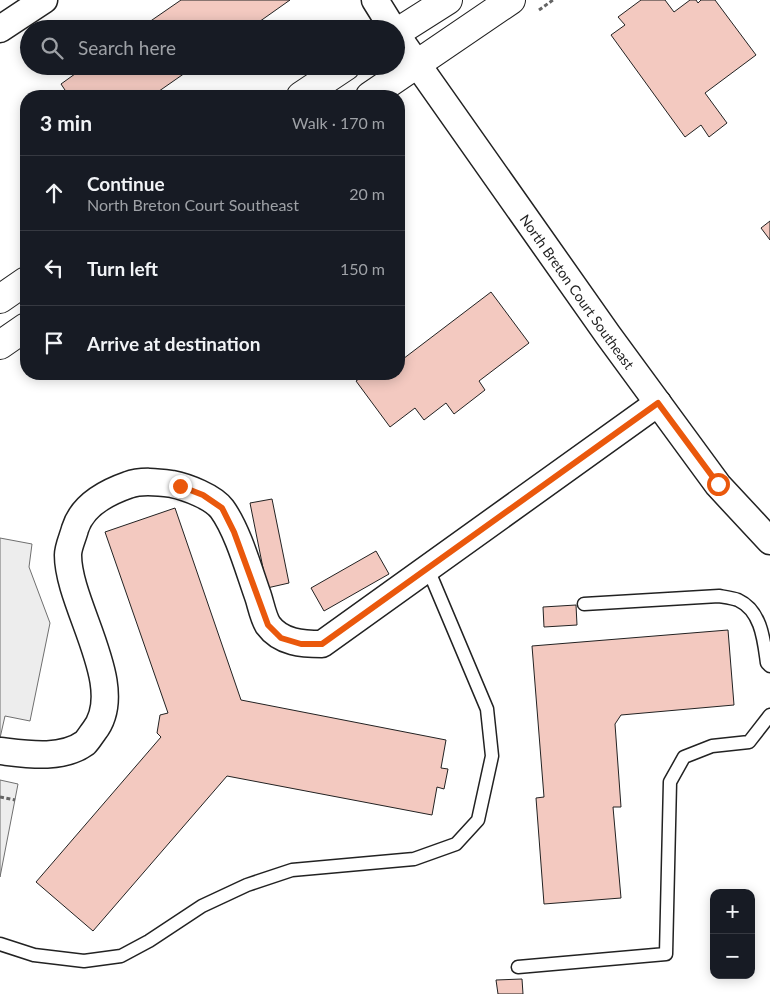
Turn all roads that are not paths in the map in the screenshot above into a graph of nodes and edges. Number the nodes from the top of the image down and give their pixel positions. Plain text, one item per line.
1 (44, 0) edge
2 (375, 0) edge
3 (448, 0) edge
4 (511, 0) edge
5 (387, 20) edge
6 (405, 28) edge
7 (0, 29) edge
8 (405, 46) edge
9 (418, 64) junction
10 (405, 73) edge
11 (333, 75) edge
12 (402, 75) edge
13 (311, 90) edge
14 (379, 90) edge
15 (20, 285) edge
16 (0, 299) edge
17 (20, 331) edge
18 (0, 345) edge
19 (658, 403) junction
20 (770, 541) edge
21 (428, 568) junction
22 (584, 604) dead end
23 (770, 666) edge
24 (770, 715) edge
25 (0, 751) edge
26 (0, 944) edge
27 (518, 968) dead end

1 - 7 street
2 - 5 street
3 - 6 main road
4 - 9 main road
8 - 9 street, North Breton Court Southeast
9 - 10 main road
9 - 19 street, North Breton Court Southeast
11 - 13 main road
12 - 14 main road
15 - 16 main road
17 - 18 main road
19 - 20 street, North Breton Court Southeast
19 - 21 street
21 - 25 street
21 - 26 lane
22 - 23 lane
24 - 27 lane

